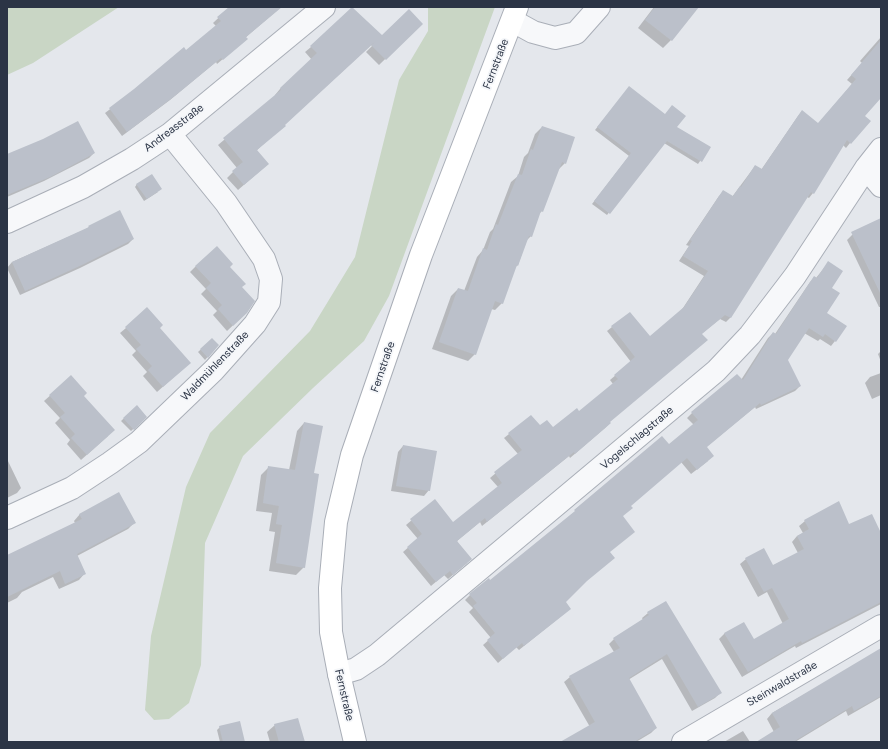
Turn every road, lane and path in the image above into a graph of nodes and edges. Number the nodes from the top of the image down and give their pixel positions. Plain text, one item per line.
1 (324, 7) edge
2 (599, 7) edge
3 (515, 14) edge
4 (170, 134) junction
5 (881, 148) edge
6 (866, 168) junction
7 (881, 186) edge
8 (7, 222) edge
9 (7, 518) edge
10 (881, 626) edge
11 (339, 674) junction
12 (355, 742) edge
13 (683, 742) edge

1 - 4 street, Andreasstraße
2 - 3 street
3 - 11 main road, Fernstraße
4 - 8 street, Andreasstraße
4 - 9 street, Waldmühlenstraße
5 - 6 street, Vogelschlagstraße
6 - 7 street
6 - 11 street, Vogelschlagstraße
10 - 13 street, Steinwaldstraße
11 - 12 main road, Fernstraße

